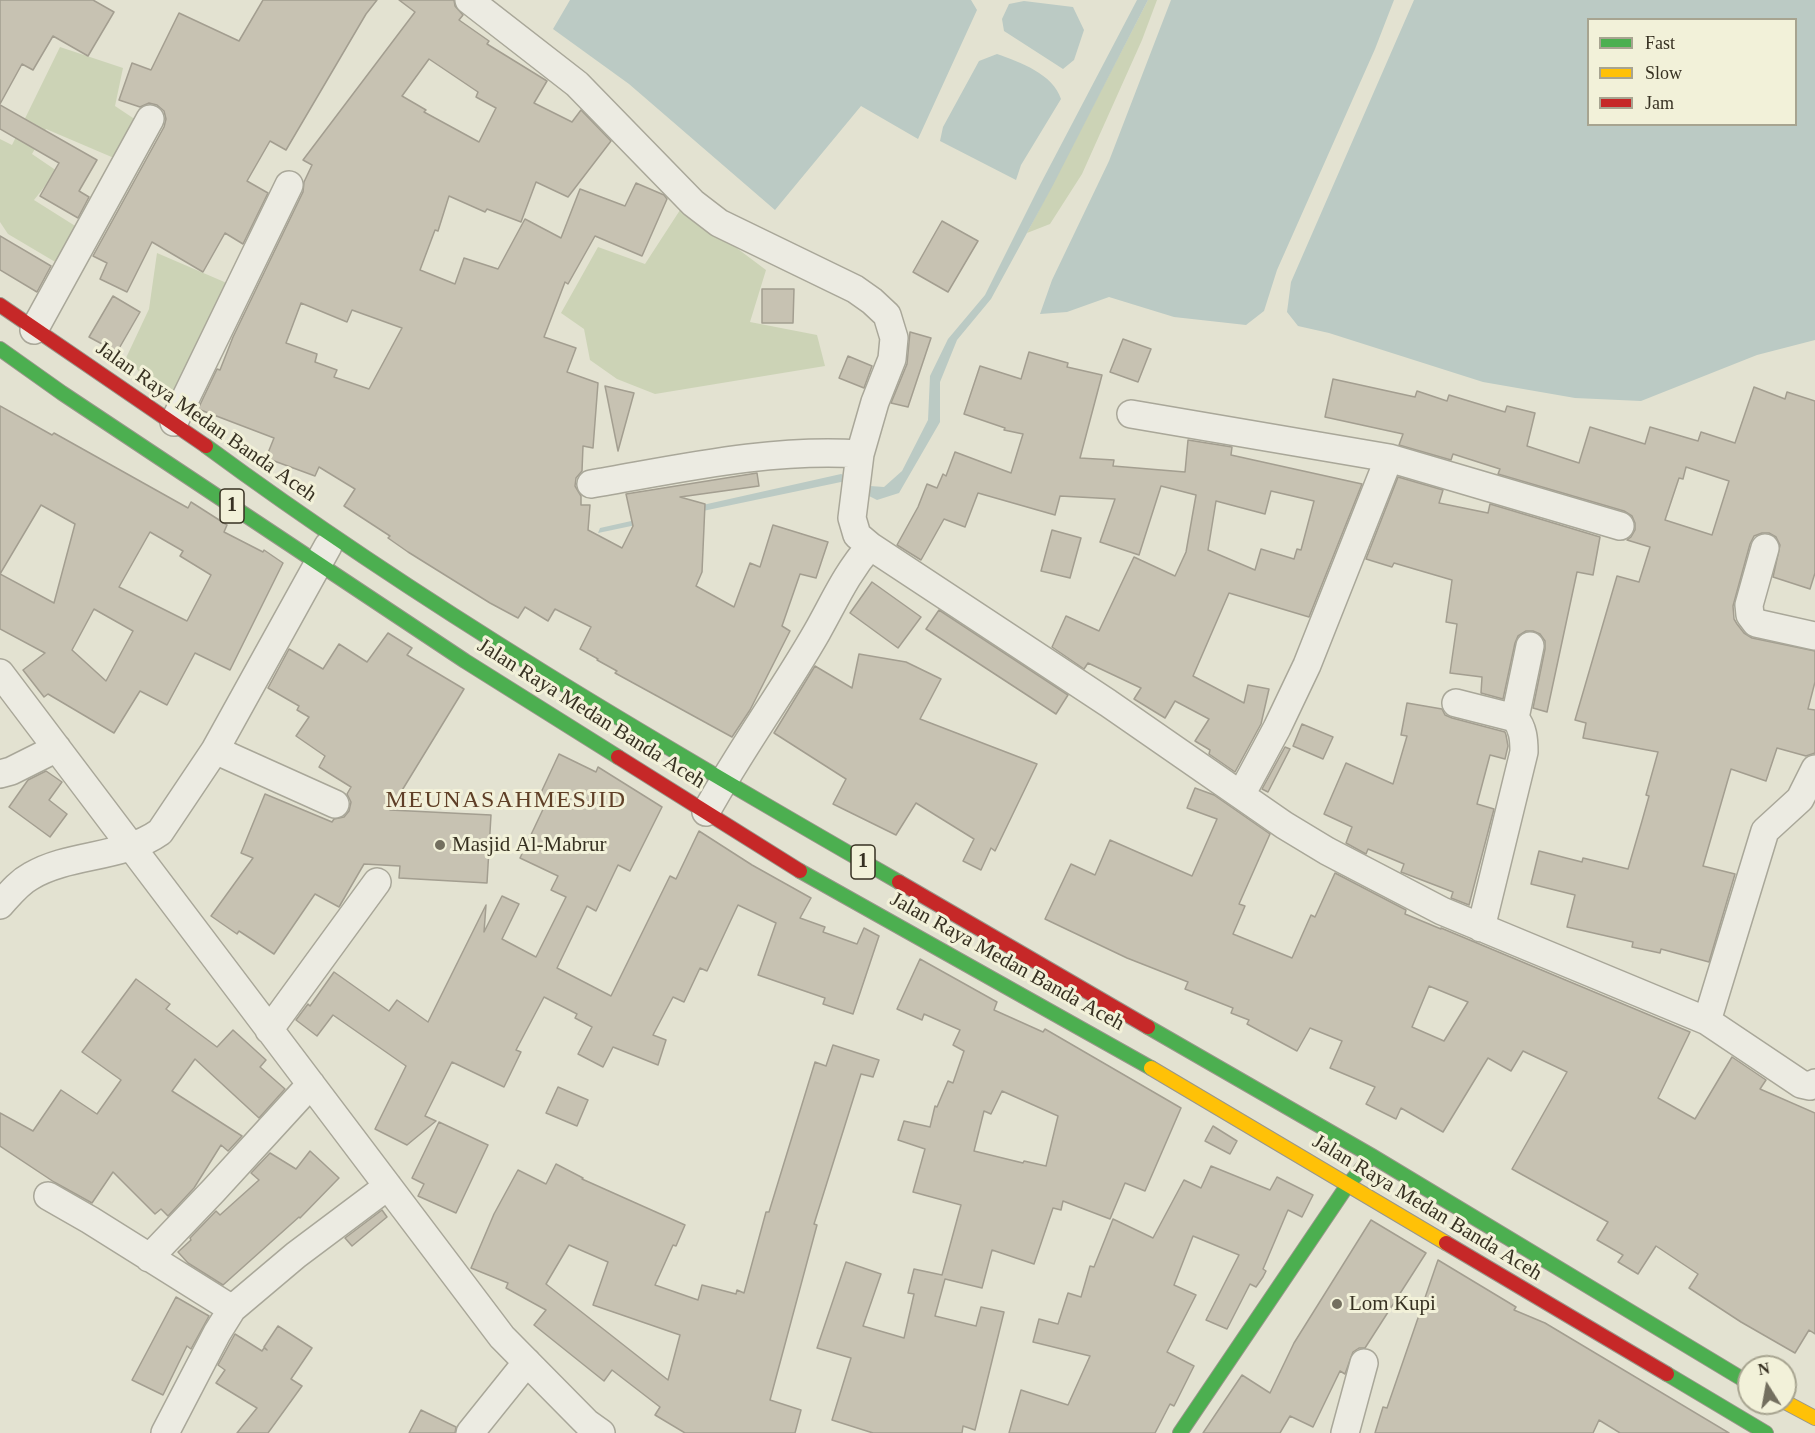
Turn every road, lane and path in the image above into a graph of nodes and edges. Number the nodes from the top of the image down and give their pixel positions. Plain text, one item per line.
1 (470, 0) edge
2 (150, 119) dead end
3 (289, 185) dead end
4 (0, 305) edge
5 (34, 330) junction
6 (0, 349) edge
7 (1131, 414) dead end
8 (174, 422) junction
9 (1389, 458) junction
10 (859, 463) junction
11 (591, 484) dead end
12 (1620, 526) dead end
13 (333, 536) junction
14 (870, 546) junction
15 (1765, 548) dead end
16 (318, 563) junction
17 (1815, 636) edge
18 (1530, 646) dead end
19 (0, 673) edge
20 (541, 688) junction
21 (1456, 702) dead end
22 (1515, 718) junction
23 (57, 748) junction
24 (215, 750) junction
25 (1815, 769) edge
26 (0, 774) edge
27 (723, 781) junction
28 (1241, 795) junction
29 (335, 804) dead end
30 (706, 812) junction
31 (130, 846) junction
32 (377, 882) dead end
33 (0, 905) edge
34 (1481, 928) junction
35 (1707, 1021) junction
36 (269, 1030) junction
37 (1815, 1083) edge
38 (311, 1084) junction
39 (1372, 1156) junction
40 (388, 1186) junction
41 (1347, 1186) junction
42 (48, 1197) dead end
43 (149, 1258) junction
44 (232, 1309) junction
45 (527, 1362) junction
46 (1364, 1363) dead end
47 (1737, 1376) edge
48 (1797, 1408) edge
49 (1815, 1418) edge
50 (165, 1433) edge
51 (470, 1433) edge
52 (601, 1433) edge
53 (1180, 1433) edge
54 (1345, 1433) edge
55 (1766, 1433) edge

1 - 10 street
2 - 5 street
3 - 8 street
4 - 5 main road, Jalan Raya Medan Banda Aceh / 1
5 - 8 main road, Jalan Raya Medan Banda Aceh / 1
6 - 16 main road, Jalan Raya Medan Banda Aceh / 1
7 - 9 street
8 - 13 main road, Jalan Raya Medan Banda Aceh / 1
9 - 12 street
9 - 28 street
10 - 11 street
10 - 14 street
13 - 16 street
13 - 20 main road, Jalan Raya Medan Banda Aceh / 1
14 - 27 street
14 - 28 street
15 - 17 street
16 - 20 main road, Jalan Raya Medan Banda Aceh / 1
16 - 24 street
18 - 22 street
19 - 23 street
20 - 27 main road, Jalan Raya Medan Banda Aceh / 1
20 - 30 main road, Jalan Raya Medan Banda Aceh / 1
21 - 22 street
22 - 34 street
23 - 26 street
23 - 31 street
24 - 29 street
24 - 31 street
25 - 35 street
27 - 30 street
27 - 39 main road, Jalan Raya Medan Banda Aceh / 1
28 - 34 street
30 - 41 main road, Jalan Raya Medan Banda Aceh / 1
31 - 33 street
31 - 36 street
32 - 36 street
34 - 35 street
35 - 37 street
36 - 38 street
38 - 40 street
38 - 43 street
39 - 41 main road
39 - 47 main road, Jalan Raya Medan Banda Aceh / 1
40 - 44 street
40 - 45 street
41 - 53 main road
41 - 55 main road, Jalan Raya Medan Banda Aceh / 1
42 - 43 street
43 - 44 street
44 - 50 street
45 - 51 street
45 - 52 street
46 - 54 street
48 - 49 main road

